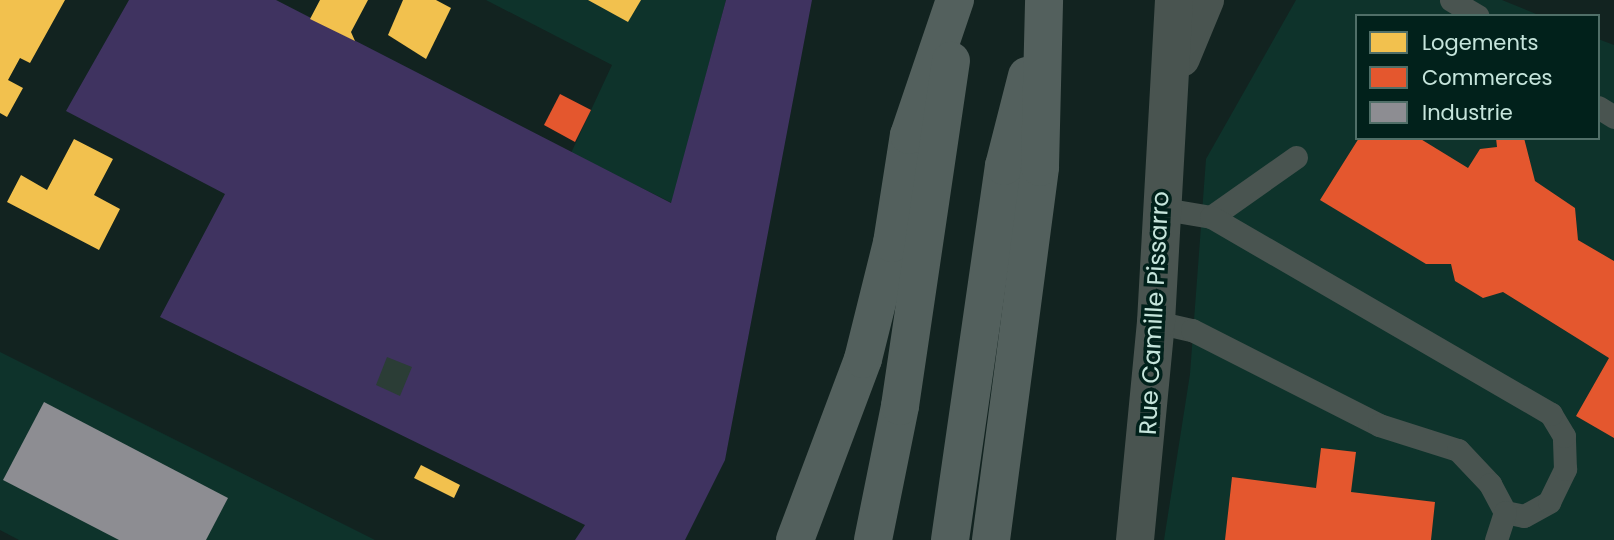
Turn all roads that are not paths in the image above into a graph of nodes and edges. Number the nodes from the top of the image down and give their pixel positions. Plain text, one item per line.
1 (956, 0) edge
2 (1174, 0) edge
3 (1205, 0) edge
4 (1451, 0) edge
5 (1043, 6) edge
6 (1475, 14) edge
7 (1170, 86) junction
8 (1296, 157) dead end
9 (1158, 208) junction
10 (1211, 217) junction
11 (1156, 322) junction
12 (1505, 512) junction
13 (795, 540) edge
14 (873, 540) edge
15 (950, 540) edge
16 (991, 540) edge
17 (1135, 540) edge
18 (1496, 540) edge

1 - 13 highway
1 - 14 highway
2 - 7 street, Rue Camille Pissarro
3 - 7 street, Rue Camille Pissarro
4 - 6 lane
5 - 15 highway
5 - 16 highway
7 - 9 street, Rue Camille Pissarro
8 - 10 lane
9 - 10 lane
9 - 11 street, Rue Camille Pissarro
10 - 12 lane
11 - 12 lane
11 - 17 street, Rue Camille Pissarro
12 - 18 lane

